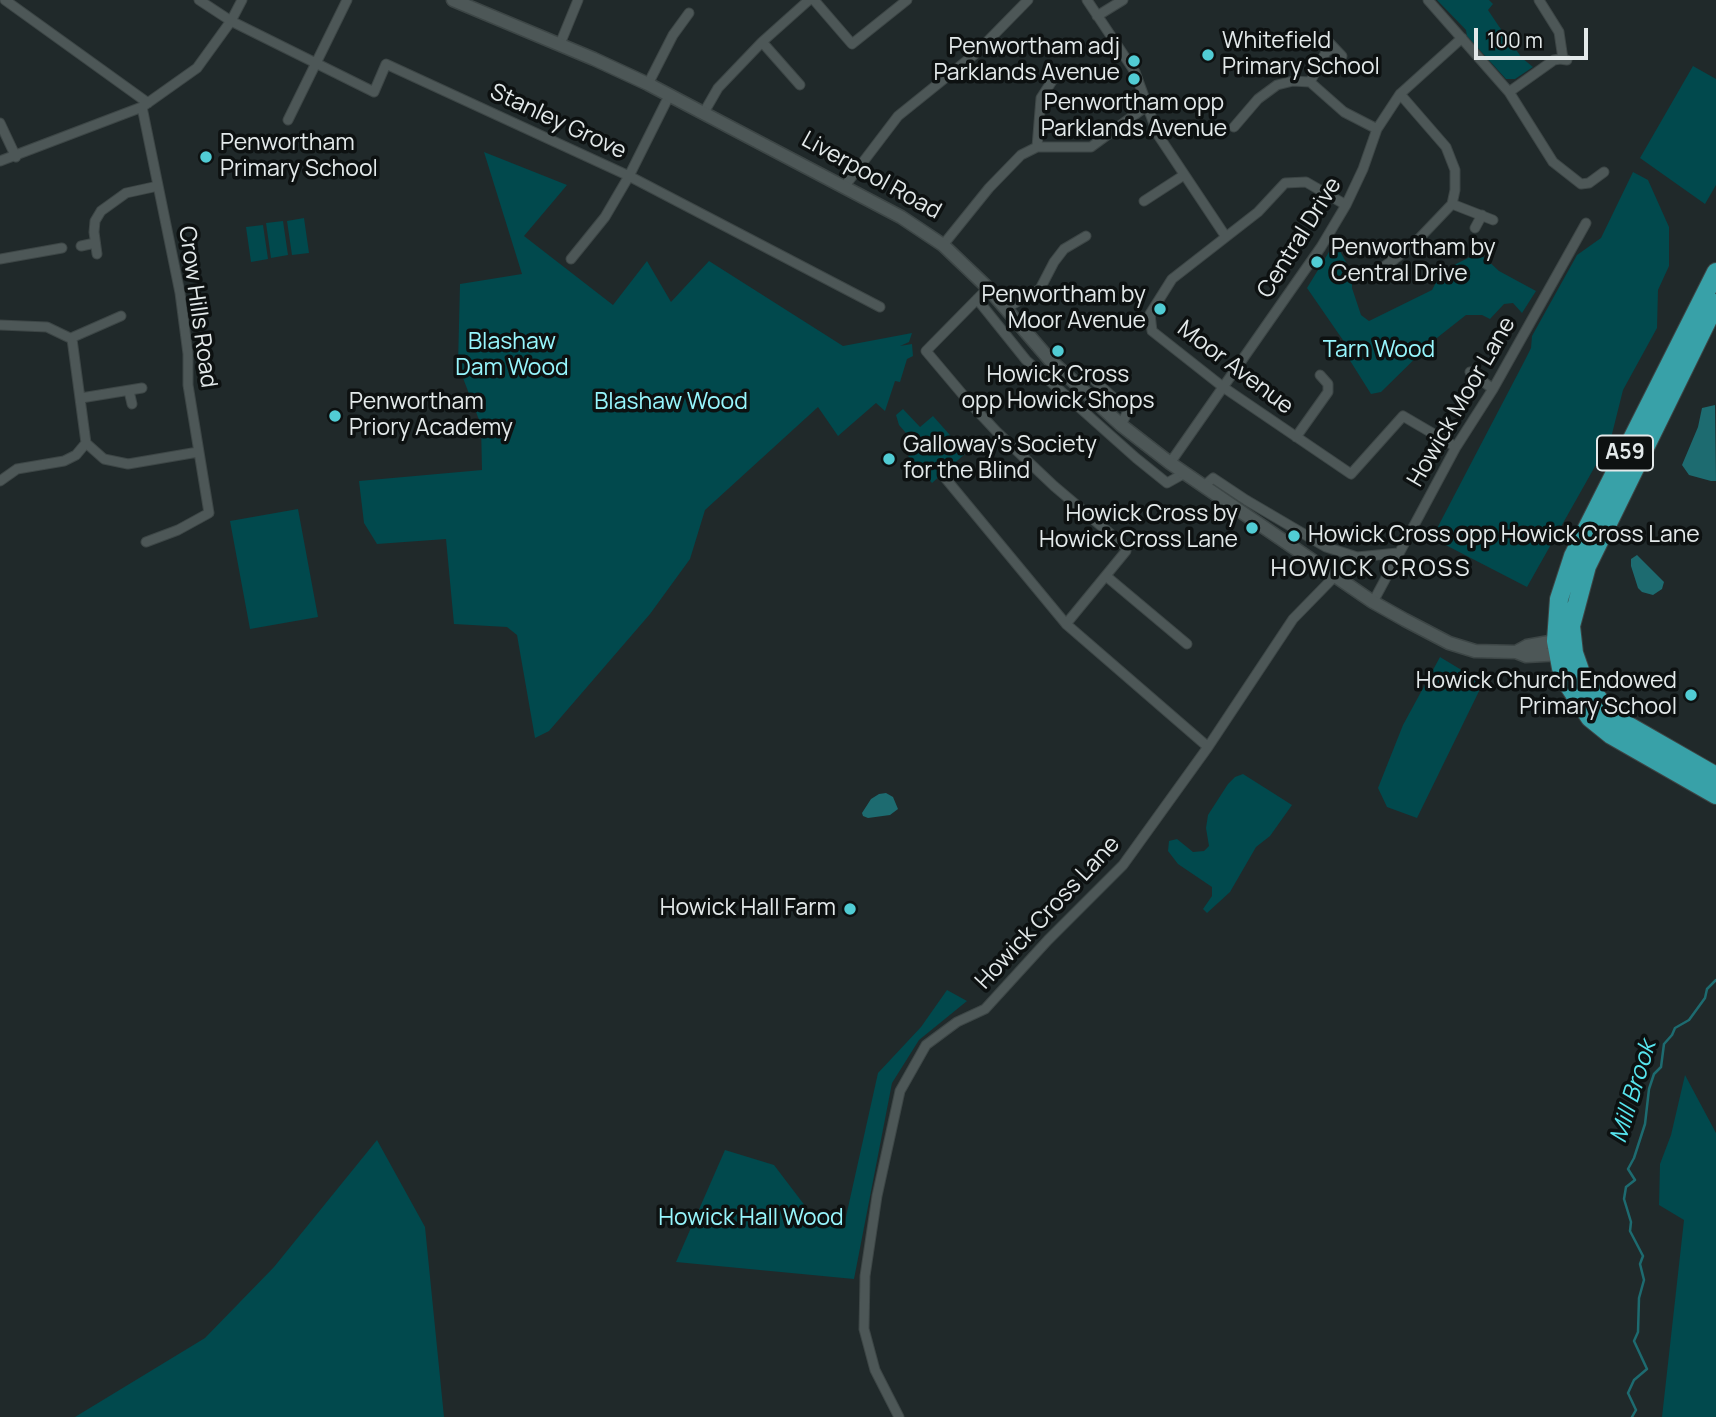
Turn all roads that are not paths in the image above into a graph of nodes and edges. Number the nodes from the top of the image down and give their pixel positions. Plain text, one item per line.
1 (5, 0) edge
2 (199, 0) edge
3 (242, 0) edge
4 (347, 0) edge
5 (453, 0) edge
6 (578, 0) edge
7 (811, 0) edge
8 (907, 0) edge
9 (1028, 0) edge
10 (1087, 0) edge
11 (1123, 0) edge
12 (1428, 0) edge
13 (1539, 0) edge
14 (689, 13) dead end
15 (1097, 16) junction
16 (231, 21) junction
17 (1324, 37) dead end
18 (1462, 38) junction
19 (762, 42) junction
20 (559, 44) junction
21 (1333, 47) junction
22 (1342, 56) dead end
23 (316, 64) junction
24 (1052, 80) dead end
25 (1310, 82) junction
26 (648, 84) junction
27 (800, 85) dead end
28 (1509, 92) junction
29 (1400, 94) junction
30 (669, 96) junction
31 (145, 105) junction
32 (1148, 105) junction
33 (703, 114) junction
34 (288, 120) dead end
35 (0, 123) edge
36 (1235, 127) dead end
37 (1377, 129) junction
38 (1037, 147) junction
39 (16, 157) junction
40 (0, 161) edge
41 (1604, 172) dead end
42 (1184, 175) junction
43 (629, 176) junction
44 (158, 186) junction
45 (844, 187) junction
46 (1144, 201) dead end
47 (1452, 204) junction
48 (1346, 205) junction
49 (1482, 215) junction
50 (1493, 220) dead end
51 (1586, 223) dead end
52 (1475, 228) dead end
53 (1086, 236) dead end
54 (1226, 237) junction
55 (46, 238) dead end
56 (95, 243) junction
57 (943, 245) junction
58 (81, 246) dead end
59 (1386, 247) dead end
60 (62, 248) dead end
61 (48, 250) junction
62 (97, 254) dead end
63 (571, 259) dead end
64 (0, 260) edge
65 (1394, 260) junction
66 (1385, 266) dead end
67 (1716, 272) edge
68 (988, 288) junction
69 (977, 299) junction
70 (1716, 303) edge
71 (880, 307) dead end
72 (1006, 308) junction
73 (124, 316) dead end
74 (0, 326) edge
75 (71, 338) junction
76 (1470, 372) dead end
77 (1320, 375) dead end
78 (1094, 380) dead end
79 (1223, 387) junction
80 (142, 388) dead end
81 (1493, 389) junction
82 (130, 391) junction
83 (81, 398) junction
84 (132, 404) dead end
85 (1121, 425) junction
86 (1296, 437) junction
87 (86, 443) junction
88 (1456, 447) junction
89 (198, 452) junction
90 (1170, 463) junction
91 (1185, 473) junction
92 (946, 479) dead end
93 (0, 481) edge
94 (1203, 485) junction
95 (149, 540) dead end
96 (1398, 553) junction
97 (1336, 575) junction
98 (1106, 576) junction
99 (1373, 601) junction
100 (1066, 624) junction
101 (1187, 644) dead end
102 (1565, 647) junction
103 (1208, 747) junction
104 (1716, 776) edge
105 (1716, 795) edge
106 (899, 1417) edge

1 - 31 street
2 - 16 street, Stanley Grove
3 - 16 street
4 - 23 street
5 - 20 street, Liverpool Road
6 - 20 street
7 - 8 street
7 - 19 street
9 - 45 street
10 - 15 street
11 - 15 street
12 - 18 street
13 - 28 street
14 - 26 street
15 - 32 street
16 - 23 street, Stanley Grove
16 - 31 street
17 - 21 street
18 - 28 street
18 - 29 street, Central Drive
19 - 27 street
19 - 33 street
20 - 26 street, Liverpool Road
21 - 22 street
21 - 25 street
23 - 34 street
23 - 43 street, Stanley Grove
24 - 38 street
25 - 36 street
25 - 37 street
26 - 30 street, Liverpool Road
28 - 41 street
29 - 37 street, Central Drive
29 - 47 street
30 - 33 street, Liverpool Road
30 - 43 street
31 - 39 street
31 - 44 street, Crow Hills Road
32 - 38 street
32 - 42 street
33 - 45 street, Liverpool Road
35 - 39 street
37 - 48 street, Central Drive
38 - 57 street
39 - 40 street
42 - 46 street
42 - 54 street
43 - 63 street
43 - 71 street, Stanley Grove
44 - 56 street
44 - 89 street, Crow Hills Road
45 - 57 street, Liverpool Road
47 - 49 street
47 - 65 street
48 - 54 street, Moor Avenue
48 - 79 street, Central Drive
49 - 50 street
49 - 52 street
51 - 81 street, Howick Moor Lane
53 - 72 street
54 - 79 street, Moor Avenue
55 - 61 street
56 - 58 street
56 - 62 street
57 - 68 street, Liverpool Road
59 - 65 street
60 - 61 street
61 - 64 street
65 - 66 street
67 - 102 highway, A59
68 - 69 street
68 - 72 street, Liverpool Road
69 - 91 street
69 - 98 street
70 - 102 highway, A59
72 - 85 street, Liverpool Road
73 - 75 street
74 - 75 street
75 - 83 street
76 - 81 street
77 - 86 street
78 - 85 street
79 - 86 street, Moor Avenue
79 - 90 street, Central Drive
80 - 82 street
81 - 88 street, Howick Moor Lane
82 - 83 street
82 - 84 street
83 - 87 street
85 - 90 street, Liverpool Road
86 - 88 street, Moor Avenue
87 - 89 street
87 - 93 street
88 - 96 street, Howick Moor Lane
89 - 95 street, Crow Hills Road
90 - 91 street, Liverpool Road
91 - 94 street, Liverpool Road
92 - 100 street
94 - 96 street, Liverpool Road
94 - 97 street, Liverpool Road
96 - 99 street, Howick Moor Lane
97 - 99 street, Liverpool Road
97 - 103 street, Howick Cross Lane
98 - 100 street
98 - 101 street
99 - 102 street, Liverpool Road
100 - 103 street
102 - 104 highway, A59
102 - 105 highway, A59
103 - 106 street, Howick Cross Lane

